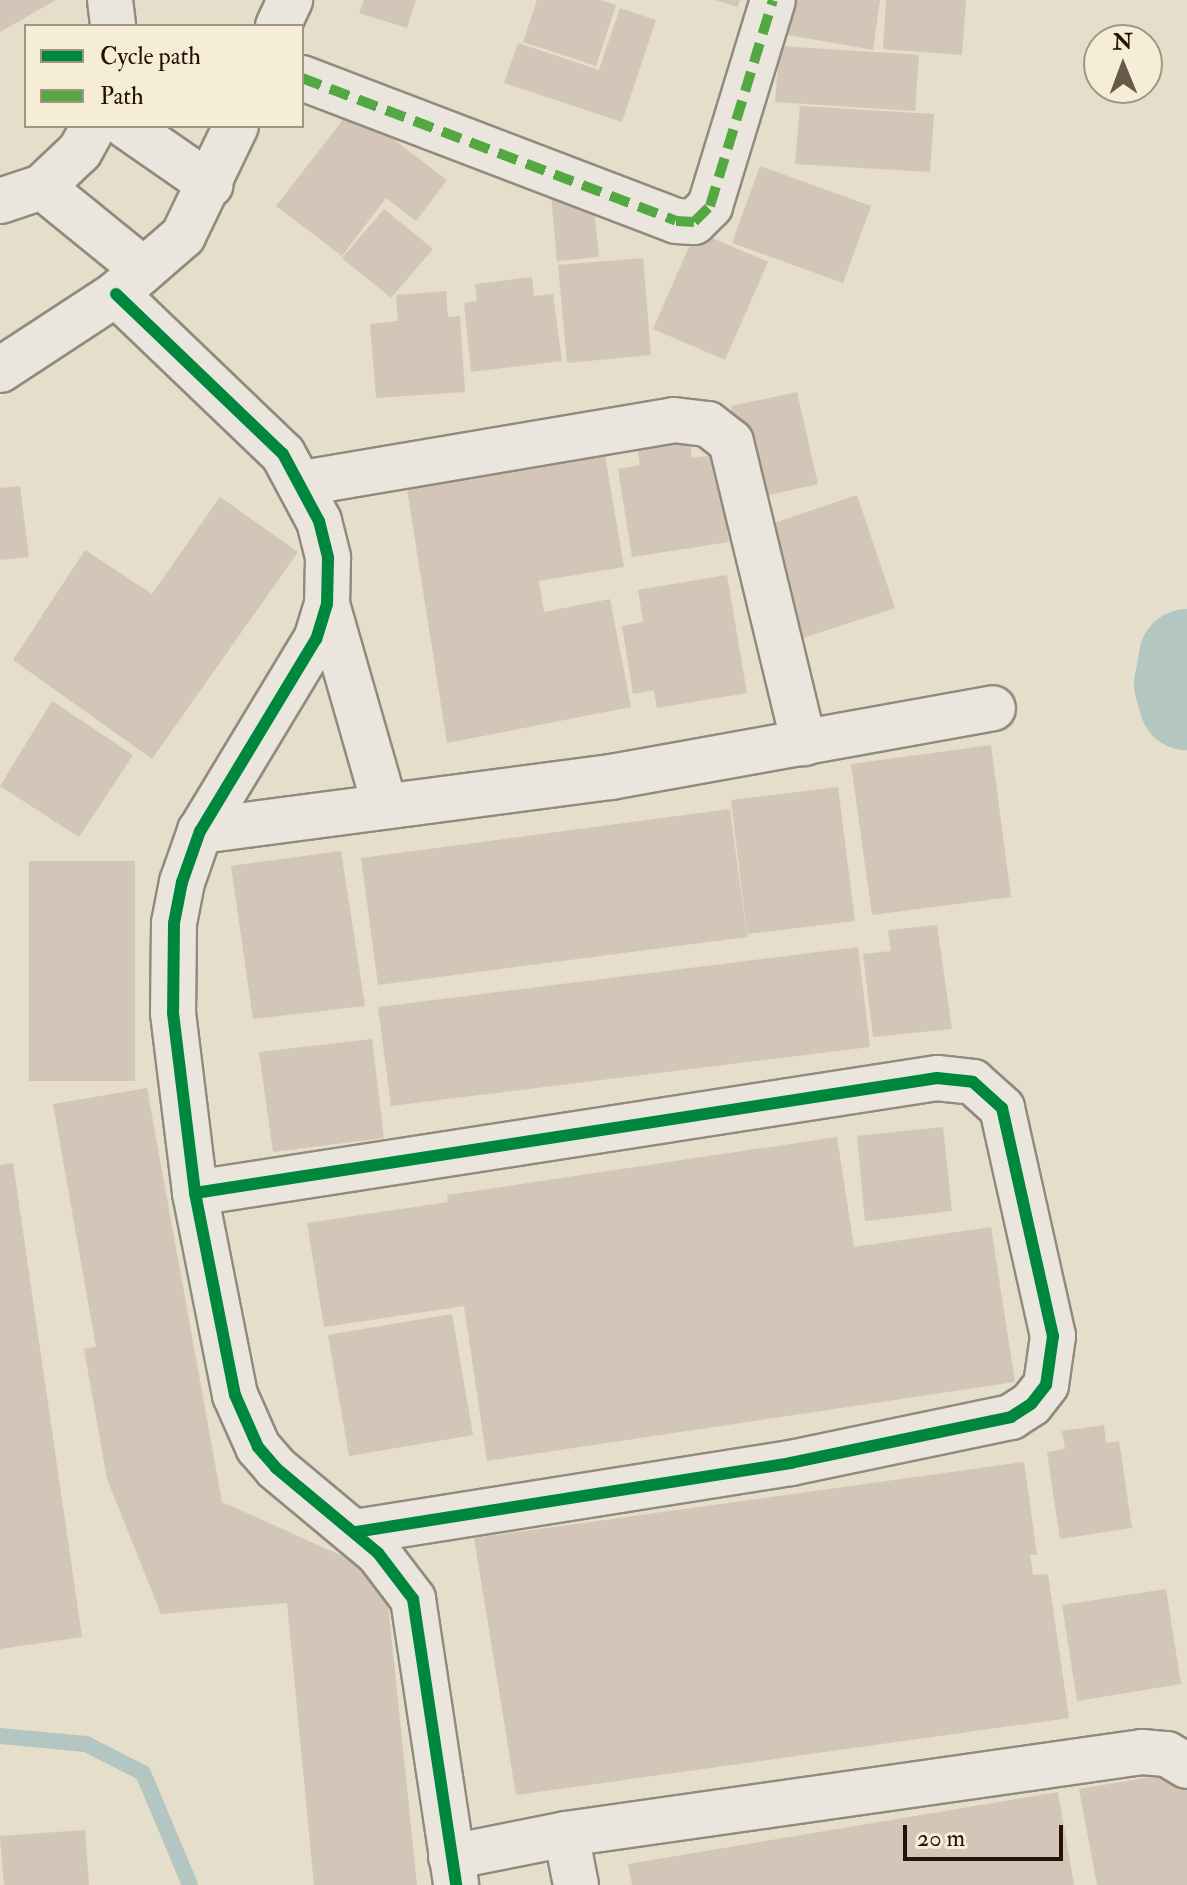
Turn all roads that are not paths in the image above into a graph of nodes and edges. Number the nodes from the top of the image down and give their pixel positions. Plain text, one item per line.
1 (110, 0) edge
2 (290, 0) edge
3 (773, 0) edge
4 (113, 24) edge
5 (279, 24) edge
6 (304, 79) edge
7 (93, 128) edge
8 (129, 128) edge
9 (235, 128) edge
10 (211, 185) junction
11 (42, 187) junction
12 (0, 201) edge
13 (130, 282) junction
14 (0, 370) edge
15 (303, 483) junction
16 (327, 604) junction
17 (993, 708) dead end
18 (804, 743) junction
19 (385, 806) junction
20 (200, 831) junction
21 (195, 1193) junction
22 (354, 1532) junction
23 (1187, 1766) edge
24 (566, 1834) junction
25 (453, 1871) edge
26 (576, 1885) edge

1 - 4 street
2 - 5 street
3 - 6 street
7 - 11 street
8 - 10 street
9 - 10 street
10 - 13 street
11 - 12 street
11 - 13 street
13 - 14 street
13 - 15 street
15 - 16 street
15 - 18 street
16 - 19 street
16 - 20 street
17 - 18 street
18 - 19 street
19 - 20 street
20 - 21 street
21 - 22 street
21 - 22 street
22 - 25 street
23 - 24 street
24 - 25 street
24 - 26 street

